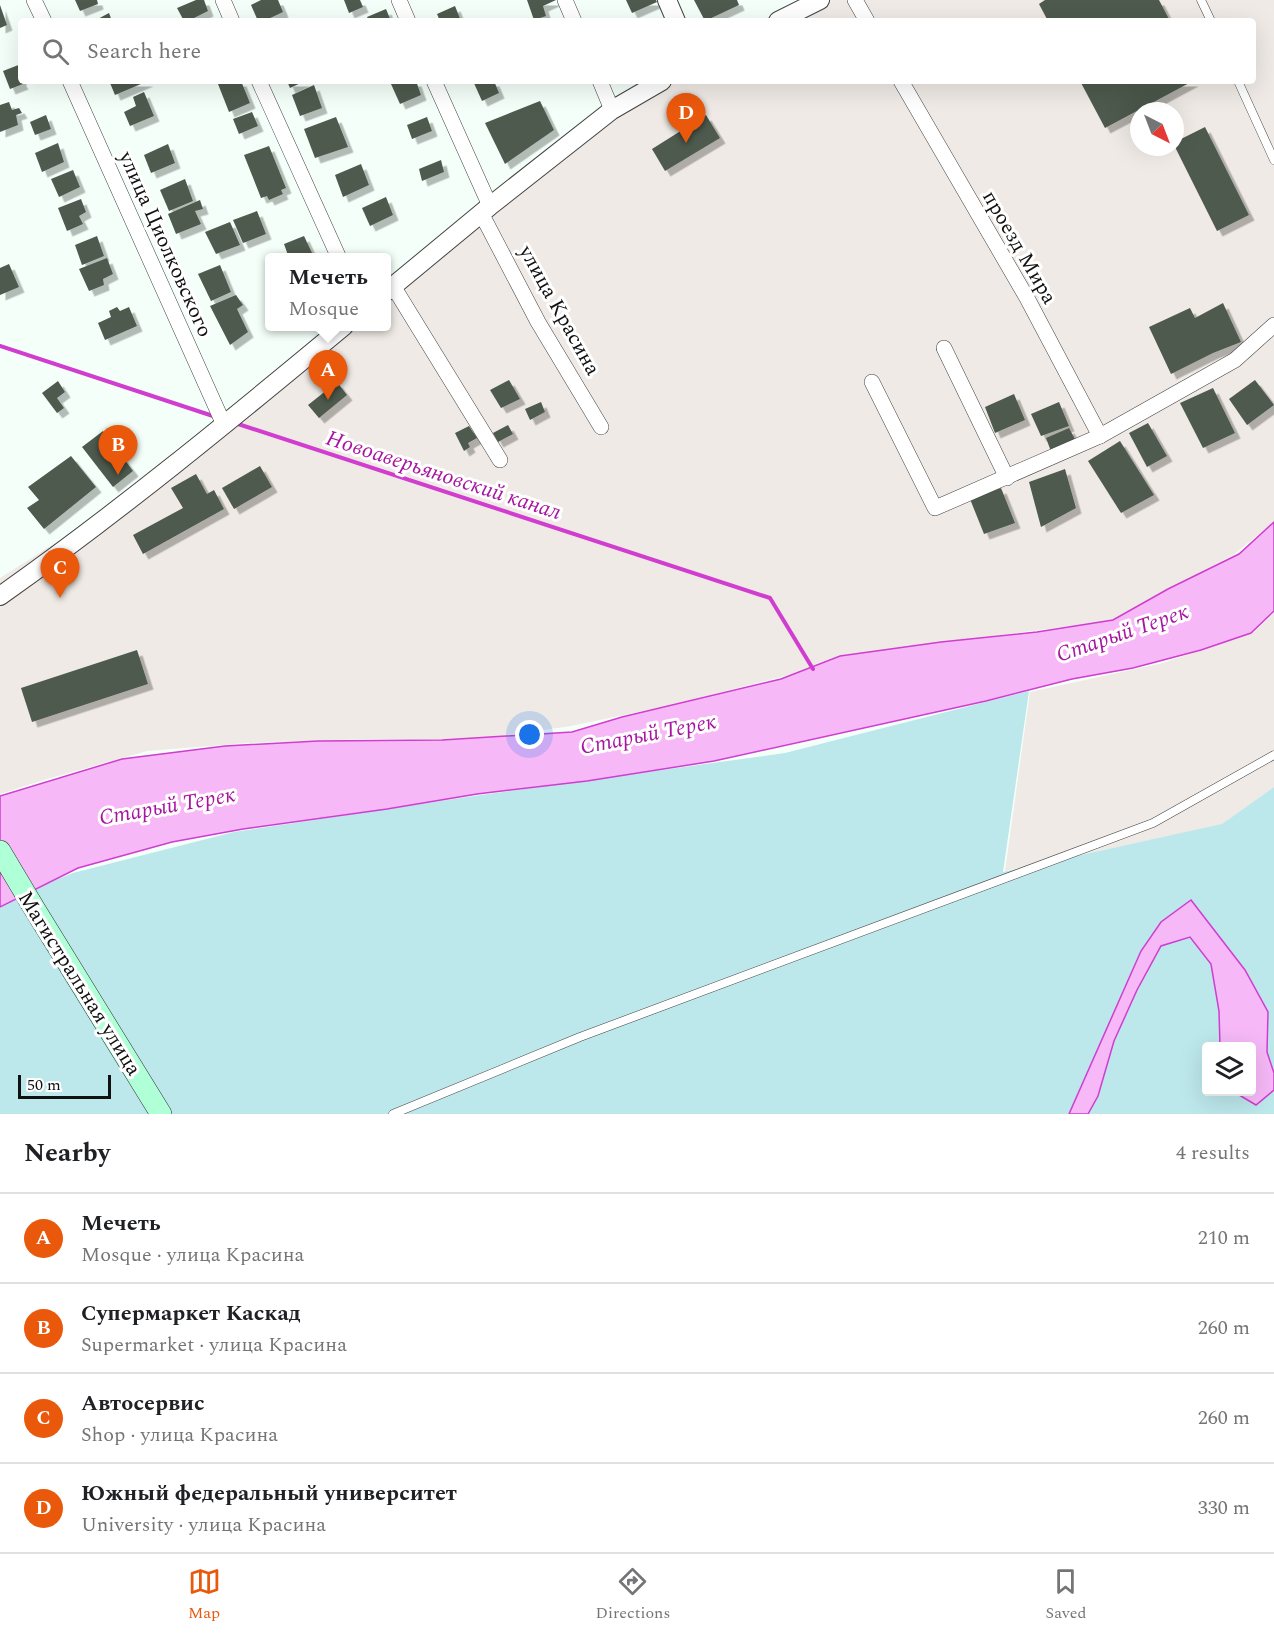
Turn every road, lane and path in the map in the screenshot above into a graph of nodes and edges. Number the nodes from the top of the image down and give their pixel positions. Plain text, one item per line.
1 (34, 0) edge
2 (223, 0) edge
3 (399, 0) edge
4 (565, 0) edge
5 (667, 0) edge
6 (820, 0) edge
7 (855, 0) edge
8 (1201, 0) edge
9 (43, 18) edge
10 (231, 18) edge
11 (407, 18) edge
12 (573, 18) edge
13 (675, 18) edge
14 (784, 18) edge
15 (865, 18) edge
16 (1210, 18) edge
17 (71, 84) edge
18 (260, 84) edge
19 (435, 84) edge
20 (601, 84) edge
21 (657, 84) edge
22 (904, 84) edge
23 (1239, 84) edge
24 (612, 110) junction
25 (1274, 160) edge
26 (485, 209) junction
27 (337, 253) edge
28 (391, 288) edge
29 (391, 291) edge
30 (1274, 325) edge
31 (339, 331) edge
32 (944, 348) dead end
33 (873, 382) dead end
34 (224, 425) junction
35 (602, 428) dead end
36 (1100, 436) junction
37 (500, 460) dead end
38 (1007, 478) junction
39 (0, 596) edge
40 (1274, 755) edge
41 (0, 851) edge
42 (161, 1114) edge
43 (393, 1114) edge

1 - 9 street
2 - 10 street
3 - 11 street
4 - 12 street
5 - 13 street
6 - 14 street
7 - 15 street
8 - 16 lane
17 - 34 street, улица Циолковского
18 - 27 street
19 - 26 street, улица Красина
20 - 24 street
21 - 24 street
22 - 36 street, проезд Мира
23 - 25 lane
24 - 26 street
26 - 28 street
26 - 35 street, улица Красина
29 - 37 street
30 - 36 street
31 - 34 street
32 - 38 street
33 - 38 street
34 - 39 street
36 - 38 street
40 - 43 lane
41 - 42 main road, Магистральная улица

